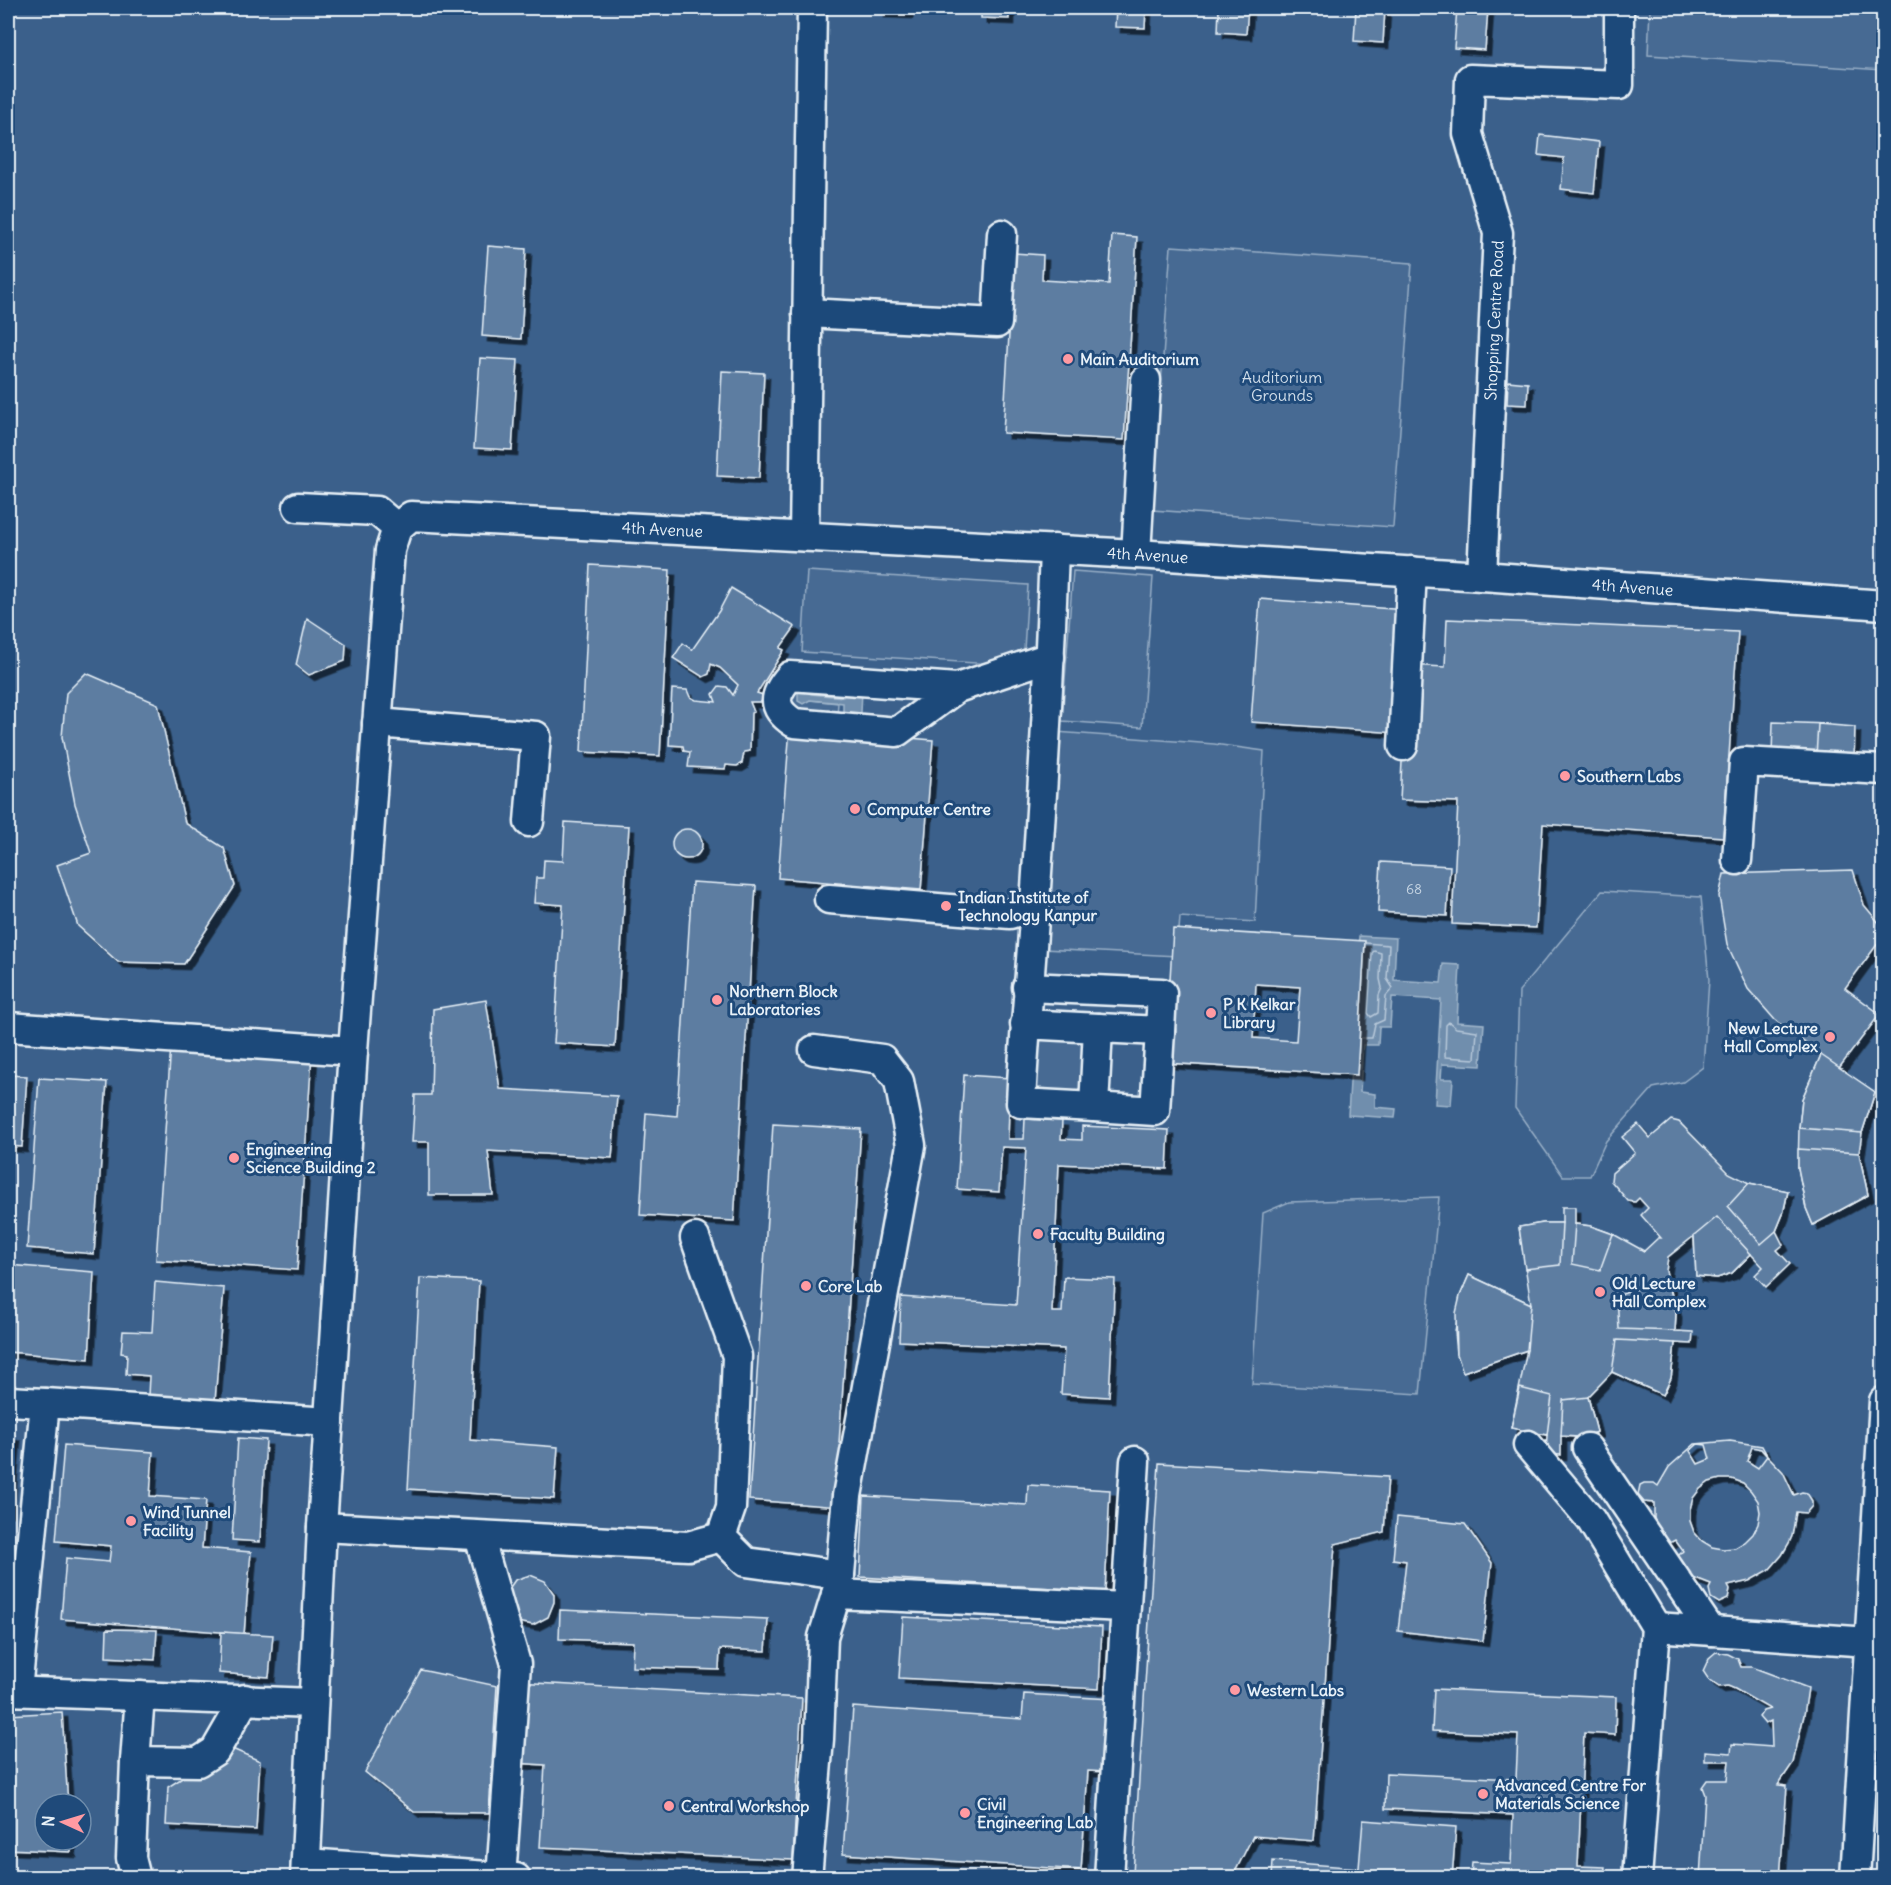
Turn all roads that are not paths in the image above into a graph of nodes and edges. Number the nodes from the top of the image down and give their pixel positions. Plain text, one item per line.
1 (812, 8) edge
2 (1619, 8) edge
3 (1002, 234) dead end
4 (807, 313) junction
5 (1146, 380) dead end
6 (298, 507) dead end
7 (404, 522) junction
8 (804, 536) junction
9 (1054, 549) junction
10 (1136, 554) junction
11 (1412, 571) junction
12 (1482, 576) junction
13 (1879, 605) edge
14 (1050, 657) junction
15 (957, 688) junction
16 (377, 723) junction
17 (1403, 746) dead end
18 (1884, 770) edge
19 (529, 822) dead end
20 (1737, 860) dead end
21 (829, 899) dead end
22 (1035, 906) junction
23 (1027, 987) junction
24 (1025, 1024) junction
25 (8, 1027) edge
26 (1098, 1028) junction
27 (1160, 1031) junction
28 (814, 1050) dead end
29 (352, 1051) junction
30 (1094, 1107) junction
31 (695, 1238) dead end
32 (8, 1401) edge
33 (1884, 1401) edge
34 (45, 1403) junction
35 (329, 1422) junction
36 (1528, 1445) dead end
37 (1587, 1448) dead end
38 (1135, 1461) dead end
39 (322, 1527) junction
40 (479, 1536) junction
41 (721, 1538) junction
42 (838, 1584) junction
43 (1125, 1607) junction
44 (1656, 1627) junction
45 (1711, 1631) junction
46 (1869, 1642) junction
47 (12, 1691) edge
48 (140, 1696) junction
49 (245, 1699) junction
50 (313, 1703) junction
51 (135, 1761) junction
52 (305, 1870) edge
53 (506, 1877) edge
54 (136, 1878) edge
55 (807, 1878) edge
56 (1109, 1878) edge
57 (1637, 1878) edge
58 (1855, 1878) edge

1 - 4 street
2 - 12 street, Shopping Centre Road
3 - 4 street
4 - 8 street
5 - 10 street
6 - 7 street
7 - 8 street, 4th Avenue
7 - 16 street
8 - 9 street, 4th Avenue
9 - 10 street, 4th Avenue
9 - 14 street
10 - 11 street, 4th Avenue
11 - 12 street, 4th Avenue
11 - 17 street
12 - 13 street, 4th Avenue
14 - 15 street
14 - 22 street
15 - 15 street
16 - 19 street
16 - 29 street
18 - 20 street
21 - 22 street
22 - 23 street
23 - 24 street
23 - 27 street
24 - 26 street
24 - 30 street
25 - 29 street
26 - 27 street
26 - 30 street
27 - 30 street
28 - 42 street
29 - 35 street
31 - 41 street
32 - 34 street
33 - 46 street
34 - 35 street
34 - 47 street
35 - 39 street
36 - 44 street
37 - 45 street
38 - 43 street
39 - 40 street
39 - 50 street
40 - 41 street
40 - 53 street
41 - 42 street
42 - 43 street
42 - 55 street
43 - 56 street
44 - 45 street
44 - 57 street
45 - 46 street
46 - 58 street
47 - 48 street
48 - 49 street
48 - 51 street
49 - 50 street
49 - 51 street
50 - 52 street
51 - 54 street
52 - 53 street

